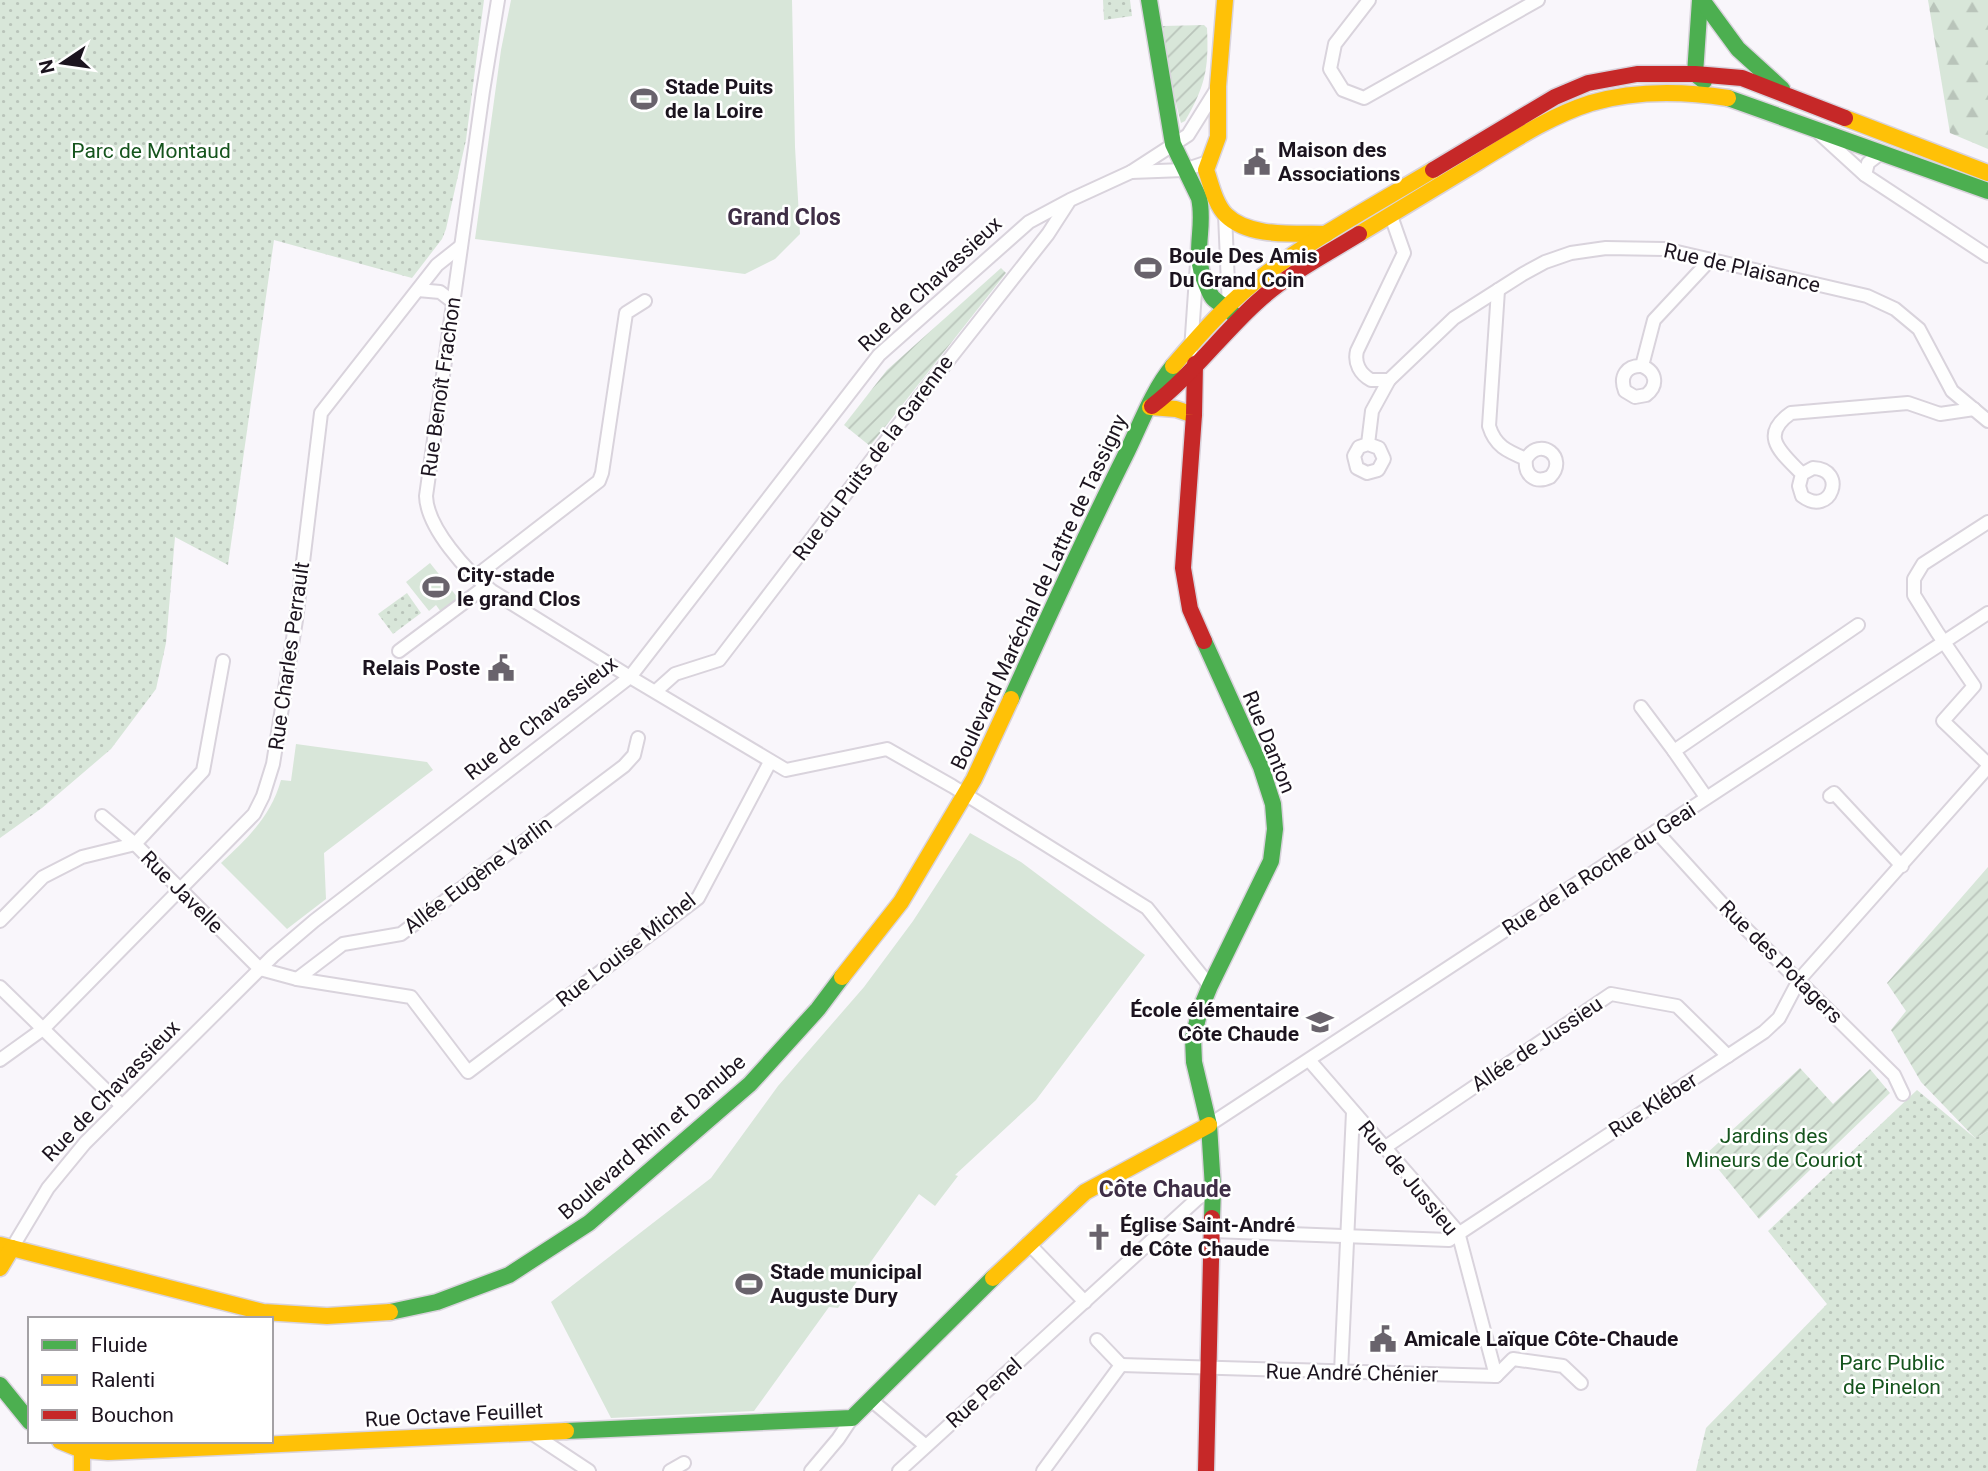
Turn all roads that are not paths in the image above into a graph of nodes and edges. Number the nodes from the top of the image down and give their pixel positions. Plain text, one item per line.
1 (498, 0) edge
2 (1149, 0) edge
3 (1225, 0) edge
4 (1369, 0) edge
5 (1538, 0) edge
6 (1701, 0) edge
7 (1694, 54) junction
8 (1665, 73) junction
9 (1695, 74) junction
10 (1218, 86) junction
11 (1727, 98) junction
12 (1795, 100) junction
13 (1818, 132) junction
14 (1174, 144) junction
15 (1881, 153) junction
16 (1208, 162) junction
17 (1184, 170) junction
18 (1131, 172) junction
19 (1988, 173) edge
20 (1865, 175) junction
21 (1988, 191) edge
22 (1070, 200) junction
23 (1225, 214) junction
24 (1391, 216) junction
25 (1326, 233) junction
26 (461, 246) junction
27 (1197, 256) junction
28 (1988, 256) edge
29 (1710, 260) junction
30 (418, 290) junction
31 (1498, 290) junction
32 (645, 301) dead end
33 (453, 302) junction
34 (1233, 314) junction
35 (1191, 346) junction
36 (1195, 364) junction
37 (1642, 366) dead end
38 (1389, 380) junction
39 (1150, 408) junction
40 (1974, 409) junction
41 (1194, 415) junction
42 (1988, 421) edge
43 (1368, 444) dead end
44 (1526, 459) dead end
45 (1802, 474) dead end
46 (1988, 522) edge
47 (476, 576) junction
48 (486, 586) junction
49 (1988, 613) edge
50 (1858, 625) dead end
51 (1944, 642) junction
52 (399, 651) dead end
53 (223, 661) dead end
54 (630, 677) junction
55 (656, 691) junction
56 (1642, 707) dead end
57 (638, 738) dead end
58 (1674, 751) junction
59 (770, 762) junction
60 (1988, 766) edge
61 (965, 794) junction
62 (1830, 796) dead end
63 (1706, 797) junction
64 (102, 816) dead end
65 (1656, 831) junction
66 (135, 844) junction
67 (1902, 866) junction
68 (181, 890) junction
69 (0, 921) edge
70 (260, 969) junction
71 (297, 979) junction
72 (1799, 980) junction
73 (1210, 986) junction
74 (0, 987) edge
75 (43, 1029) junction
76 (1728, 1056) junction
77 (0, 1060) edge
78 (1309, 1060) junction
79 (1903, 1094) dead end
80 (122, 1106) junction
81 (1353, 1112) junction
82 (1209, 1125) junction
83 (1384, 1148) junction
84 (1213, 1188) junction
85 (1213, 1231) junction
86 (1458, 1232) junction
87 (1348, 1236) junction
88 (1028, 1242) junction
89 (6, 1246) edge
90 (0, 1268) edge
91 (1085, 1302) junction
92 (1097, 1340) dead end
93 (1121, 1365) junction
94 (1209, 1369) junction
95 (1341, 1372) junction
96 (1496, 1377) junction
97 (1581, 1383) dead end
98 (0, 1385) edge
99 (871, 1400) junction
100 (852, 1418) junction
101 (28, 1420) edge
102 (530, 1432) junction
103 (65, 1443) edge
104 (926, 1446) junction
105 (82, 1450) junction
106 (684, 1463) dead end
107 (82, 1471) edge
108 (589, 1471) edge
109 (670, 1471) edge
110 (811, 1471) edge
111 (899, 1471) edge
112 (1043, 1471) edge
113 (1206, 1471) edge

1 - 26 street, Rue Benoît Frachon
2 - 14 street
3 - 10 street
4 - 5 street
6 - 7 street
6 - 12 street
7 - 8 street
7 - 9 street
8 - 9 street, Boulevard Maréchal de Lattre de Tassigny
8 - 25 street, Boulevard Maréchal de Lattre de Tassigny
9 - 11 street
9 - 12 street, Boulevard Maréchal de Lattre de Tassigny
10 - 14 street, Rue de Chavassieux
10 - 16 street
11 - 13 street
11 - 24 street, Boulevard Maréchal de Lattre de Tassigny
12 - 19 street, Boulevard Maréchal de Lattre de Tassigny
13 - 15 street
13 - 20 street
14 - 17 street
14 - 18 street, Rue de Chavassieux
15 - 20 street
15 - 21 street
16 - 17 street, Rue de Chavassieux
16 - 23 street
17 - 18 street, Rue de Chavassieux
17 - 27 street
18 - 22 street, Rue de Chavassieux
20 - 28 street
22 - 54 street, Rue de Chavassieux
22 - 55 street, Rue du Puits de la Garenne
23 - 25 street
23 - 34 street
24 - 34 street, Boulevard Maréchal de Lattre de Tassigny
24 - 38 street
25 - 34 street, Boulevard Maréchal de Lattre de Tassigny
26 - 30 street, Rue Charles Perrault
26 - 33 street, Rue Benoît Frachon
27 - 34 street
27 - 35 street
29 - 31 street, Rue de Plaisance
29 - 37 street
29 - 40 street, Rue de Plaisance
30 - 33 street
30 - 68 street, Rue Charles Perrault
31 - 38 street, Rue de Plaisance
31 - 44 street
32 - 47 street
33 - 47 street, Rue Benoît Frachon
34 - 35 street, Boulevard Maréchal de Lattre de Tassigny
34 - 36 street, Boulevard Maréchal de Lattre de Tassigny
35 - 36 street
35 - 39 street, Boulevard Maréchal de Lattre de Tassigny
36 - 39 street, Boulevard Maréchal de Lattre de Tassigny
36 - 41 street, Rue Danton
38 - 43 street, Rue de Plaisance
39 - 41 street
39 - 61 street, Boulevard Maréchal de Lattre de Tassigny
40 - 42 street, Rue de Plaisance
40 - 45 street
41 - 73 street, Rue Danton
46 - 51 street
47 - 48 street, Rue Benoît Frachon
48 - 52 street
48 - 54 street, Rue Benoît Frachon
49 - 51 street, Rue de la Roche du Geai
50 - 58 street
51 - 60 street, Rue Kléber
51 - 63 street, Rue de la Roche du Geai
53 - 66 street
54 - 55 street, Rue Benoît Frachon
54 - 70 street, Rue de Chavassieux
55 - 59 street, Rue Benoît Frachon
56 - 58 street
57 - 71 street, Allée Eugène Varlin
58 - 63 street
59 - 61 street
59 - 71 street, Rue Louise Michel
60 - 67 street, Rue Kléber
61 - 73 street
61 - 89 street, Boulevard Rhin et Danube
62 - 67 street
63 - 65 street, Rue de la Roche du Geai
64 - 66 street, Rue Javelle
65 - 72 street, Rue des Potagers
65 - 78 street, Rue de la Roche du Geai
66 - 68 street, Rue Javelle
66 - 69 street
67 - 72 street, Rue Kléber
68 - 70 street, Rue Javelle
68 - 75 street, Rue Charles Perrault
70 - 71 street
70 - 80 street, Rue de Chavassieux
72 - 76 street, Rue Kléber
72 - 79 street, Rue des Potagers
73 - 82 street, Rue Danton
74 - 75 street
75 - 77 street, Rue Charles Perrault
75 - 80 street
76 - 83 street, Allée de Jussieu
76 - 86 street, Rue Kléber
78 - 81 street, Rue de Jussieu
78 - 82 street, Rue de la Roche du Geai
80 - 89 street, Rue de Chavassieux
81 - 83 street, Rue de Jussieu
81 - 87 street
82 - 84 street, Rue Danton
82 - 88 street
83 - 86 street, Rue de Jussieu
84 - 85 street, Rue Danton
84 - 91 street, Rue Penel
85 - 87 street, Rue Kléber
85 - 94 street, Rue Danton
86 - 87 street, Rue Kléber
86 - 96 street, Rue de Jussieu
87 - 95 street
88 - 91 street
88 - 99 street
89 - 90 street, Rue de Chavassieux
91 - 104 street, Rue Penel
92 - 93 street
93 - 94 street, Rue André Chénier
93 - 112 street
94 - 95 street, Rue André Chénier
94 - 113 street, Rue Danton
95 - 96 street, Rue André Chénier
96 - 97 street
98 - 101 street
99 - 100 street
99 - 104 street
100 - 102 street, Rue Octave Feuillet
100 - 110 street
102 - 105 street, Rue Octave Feuillet
102 - 108 street
103 - 105 street, Rue Octave Feuillet
104 - 111 street, Rue Penel
105 - 107 street
106 - 109 street

